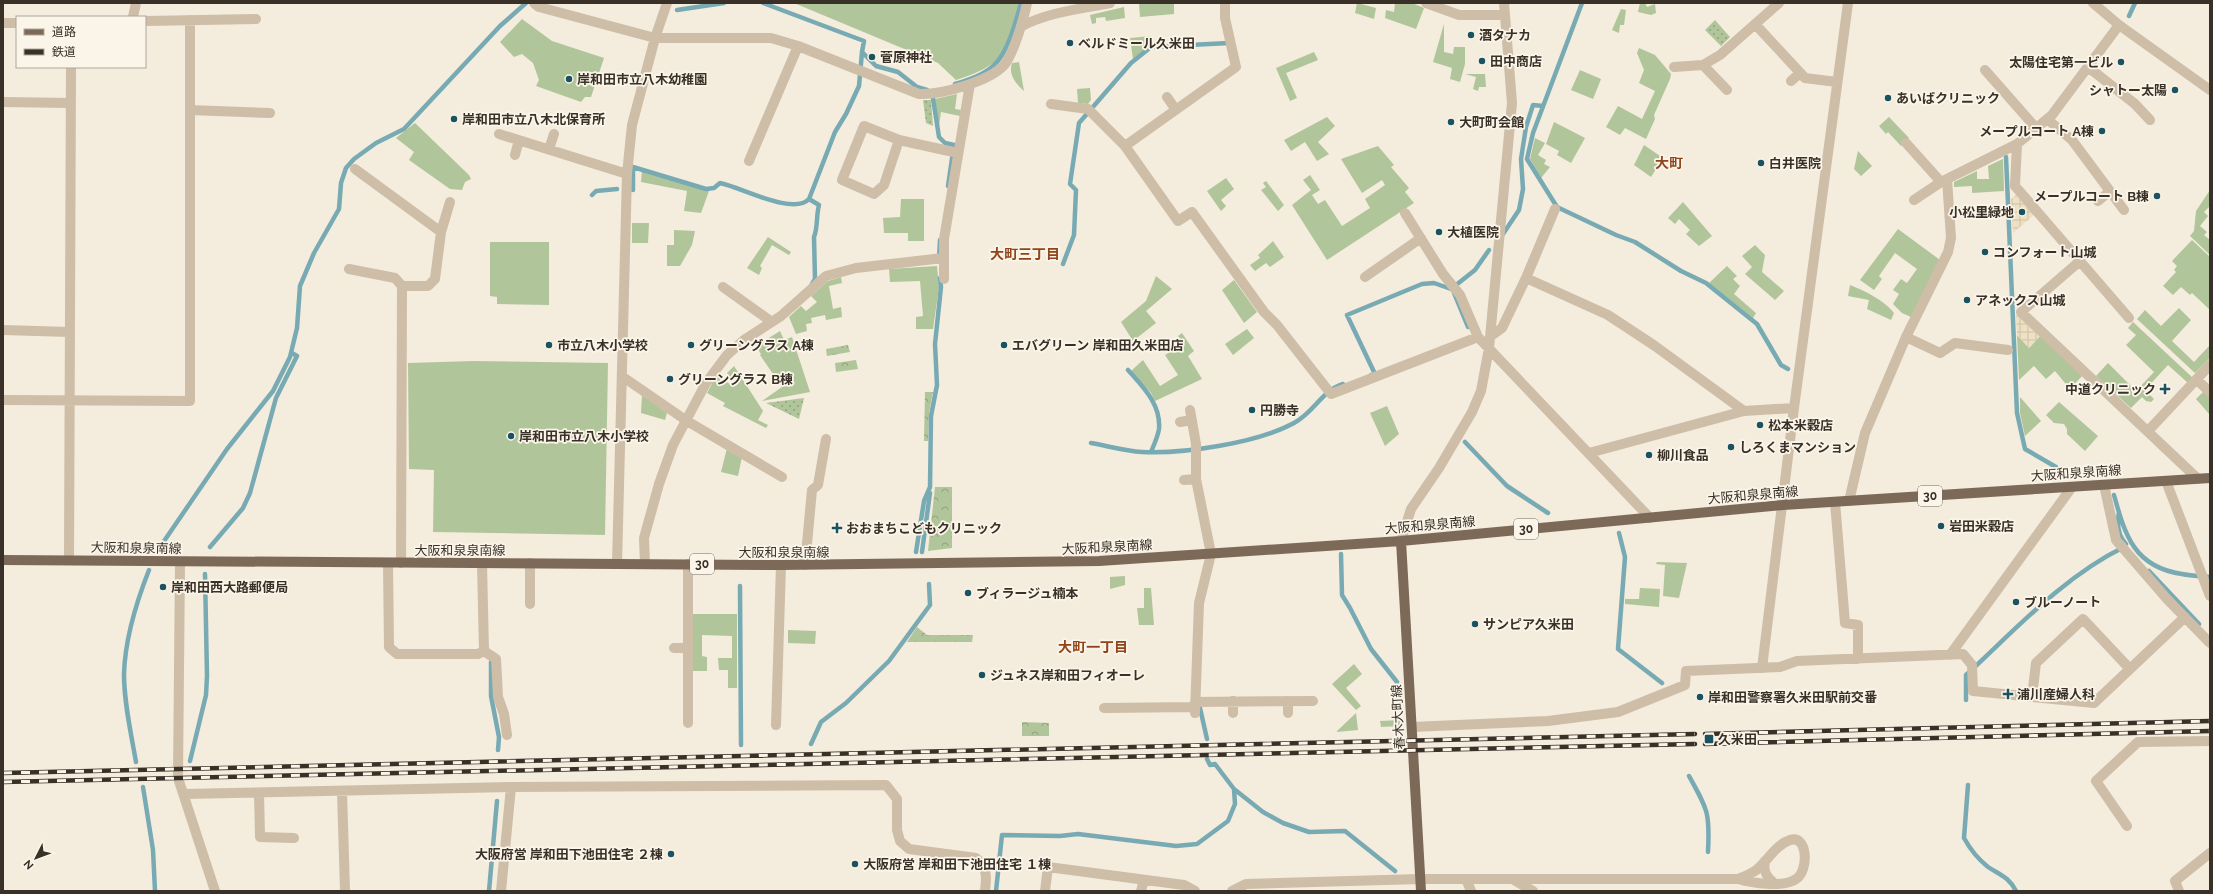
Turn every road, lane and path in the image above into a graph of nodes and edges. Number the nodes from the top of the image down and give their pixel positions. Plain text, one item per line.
1 (136, 3) edge
2 (534, 3) edge
3 (667, 3) edge
4 (1027, 3) edge
5 (1110, 3) edge
6 (1225, 3) edge
7 (1426, 3) edge
8 (1504, 3) edge
9 (1779, 3) edge
10 (1848, 3) edge
11 (2093, 3) edge
12 (1504, 15) junction
13 (134, 16) edge
14 (256, 19) dead end
15 (146, 20) edge
16 (190, 20) junction
17 (3, 23) edge
18 (16, 23) edge
19 (1755, 24) junction
20 (2119, 25) junction
21 (1022, 26) junction
22 (655, 38) junction
23 (798, 46) junction
24 (1703, 65) junction
25 (1674, 67) dead end
26 (2088, 67) junction
27 (70, 68) edge
28 (1986, 70) dead end
29 (1800, 73) junction
30 (1791, 82) dead end
31 (1837, 82) junction
32 (970, 84) junction
33 (1727, 90) dead end
34 (2210, 90) edge
35 (1167, 97) dead end
36 (3, 102) edge
37 (70, 103) junction
38 (1051, 104) dead end
39 (190, 110) junction
40 (1176, 110) junction
41 (270, 113) dead end
42 (2047, 119) junction
43 (2150, 120) dead end
44 (2036, 128) junction
45 (499, 134) dead end
46 (554, 134) dead end
47 (519, 140) junction
48 (899, 140) junction
49 (1906, 143) dead end
50 (2017, 144) junction
51 (1125, 146) junction
52 (549, 149) junction
53 (958, 153) junction
54 (515, 156) dead end
55 (749, 161) dead end
56 (355, 169) dead end
57 (626, 174) junction
58 (1944, 180) junction
59 (2108, 192) junction
60 (1914, 200) dead end
61 (2098, 201) dead end
62 (450, 202) dead end
63 (1555, 209) dead end
64 (2124, 210) dead end
65 (1405, 213) dead end
66 (441, 232) junction
67 (1421, 238) junction
68 (943, 258) junction
69 (2080, 261) junction
70 (349, 269) dead end
71 (1364, 277) dead end
72 (1526, 278) junction
73 (944, 279) dead end
74 (402, 286) junction
75 (723, 287) dead end
76 (2129, 318) dead end
77 (772, 322) junction
78 (3, 330) edge
79 (70, 332) junction
80 (1490, 336) junction
81 (1478, 337) junction
82 (1906, 337) junction
83 (1489, 348) junction
84 (2008, 350) dead end
85 (2210, 365) edge
86 (623, 377) junction
87 (2196, 380) junction
88 (2210, 392) edge
89 (3, 400) edge
90 (70, 400) junction
91 (1794, 408) junction
92 (1190, 410) dead end
93 (1744, 411) junction
94 (1192, 420) junction
95 (687, 421) junction
96 (1180, 422) dead end
97 (2148, 431) junction
98 (826, 439) dead end
99 (1589, 453) junction
100 (782, 477) dead end
101 (2210, 478) edge
102 (1196, 479) junction
103 (2198, 479) junction
104 (1184, 480) dead end
105 (2166, 481) junction
106 (2104, 485) junction
107 (2072, 487) junction
108 (1849, 501) junction
109 (1835, 502) junction
110 (1783, 505) junction
111 (1650, 518) junction
112 (1401, 541) junction
113 (1211, 554) junction
114 (3, 560) edge
115 (69, 560) junction
116 (180, 562) junction
117 (388, 563) junction
118 (401, 563) junction
119 (482, 563) junction
120 (530, 563) junction
121 (617, 564) junction
122 (645, 564) junction
123 (688, 564) junction
124 (781, 565) junction
125 (805, 565) junction
126 (2210, 596) edge
127 (530, 604) dead end
128 (2185, 617) junction
129 (2210, 643) edge
130 (674, 648) dead end
131 (688, 648) junction
132 (484, 651) junction
133 (1950, 655) junction
134 (1858, 659) junction
135 (1762, 668) junction
136 (2130, 669) junction
137 (2032, 697) junction
138 (1313, 700) dead end
139 (1288, 701) junction
140 (1233, 702) junction
141 (1195, 707) junction
142 (1104, 708) dead end
143 (1233, 712) dead end
144 (1288, 713) dead end
145 (699, 714) dead end
146 (776, 725) dead end
147 (1412, 727) junction
148 (507, 735) dead end
149 (2210, 741) edge
150 (511, 787) junction
151 (342, 791) junction
152 (259, 792) junction
153 (184, 794) junction
154 (2127, 826) dead end
155 (294, 838) dead end
156 (2210, 853) edge
157 (1764, 861) junction
158 (1420, 879) junction
159 (1466, 879) junction
160 (1738, 879) junction
161 (1144, 880) junction
162 (1514, 880) junction
163 (1774, 883) junction
164 (1359, 886) edge
165 (215, 891) edge
166 (344, 891) edge
167 (501, 891) edge
168 (985, 891) edge
169 (1044, 891) edge
170 (1141, 891) edge
171 (1196, 891) edge
172 (1232, 891) edge
173 (1421, 891) edge
174 (1471, 891) edge
175 (1533, 891) edge
176 (2179, 891) edge

1 - 13 street
2 - 22 street
3 - 22 street
4 - 21 street
5 - 21 street
6 - 40 street
7 - 12 street
8 - 12 street
9 - 19 street
10 - 31 street
11 - 20 street
12 - 80 street
14 - 16 street
15 - 16 street
16 - 39 street
17 - 18 street
19 - 24 street
19 - 29 street
20 - 26 street
20 - 34 street
21 - 32 street
22 - 23 street
22 - 57 street
23 - 32 street
23 - 55 street
24 - 25 street
24 - 33 street
26 - 42 street
26 - 43 street
27 - 37 street
28 - 44 street
29 - 30 street
29 - 31 street
31 - 91 street
32 - 53 street
35 - 40 street
36 - 37 street
37 - 79 street
38 - 51 street
39 - 41 street
39 - 90 street
40 - 51 street
42 - 44 street
42 - 59 street
44 - 50 street
45 - 47 street
46 - 52 street
47 - 52 street
47 - 54 street
48 - 48 street
48 - 53 street
49 - 58 street
50 - 58 street
50 - 69 street
51 - 81 street
52 - 57 street
53 - 68 street
56 - 66 street
57 - 86 street
58 - 60 street
58 - 82 street
59 - 61 street
59 - 64 street
62 - 66 street
63 - 72 street
65 - 67 street
66 - 74 street
67 - 71 street
67 - 81 street
68 - 73 street
68 - 77 street
69 - 76 street
69 - 97 street
70 - 74 street
72 - 80 street
72 - 93 street
74 - 118 street
75 - 77 street
77 - 95 street
78 - 79 street
79 - 90 street
80 - 83 street
81 - 83 street
82 - 84 street
82 - 108 street
83 - 99 street
83 - 112 street
85 - 87 street
86 - 95 street
86 - 121 street
87 - 88 street
87 - 97 street
89 - 90 street
90 - 115 street
91 - 93 street
91 - 110 street
92 - 94 street
93 - 99 street
94 - 96 street
94 - 102 street
95 - 100 street
95 - 122 street
97 - 103 street
98 - 125 street
99 - 111 street
101 - 103 main road, 大阪和泉泉南線 / 30
102 - 104 street
102 - 113 street
103 - 105 main road, 大阪和泉泉南線 / 30
105 - 106 main road, 大阪和泉泉南線 / 30
105 - 126 street
106 - 107 main road, 大阪和泉泉南線 / 30
106 - 128 street
107 - 108 main road, 大阪和泉泉南線 / 30
107 - 133 street
108 - 109 main road, 大阪和泉泉南線 / 30
109 - 110 main road, 大阪和泉泉南線 / 30
109 - 134 street
110 - 111 main road, 大阪和泉泉南線 / 30
110 - 135 street
111 - 112 main road, 大阪和泉泉南線 / 30
112 - 113 main road, 大阪和泉泉南線 / 30
112 - 147 main road, 春木大町線
113 - 125 main road, 大阪和泉泉南線 / 30
113 - 141 street
114 - 115 main road, 大阪和泉泉南線 / 30
115 - 116 main road, 大阪和泉泉南線 / 30
116 - 117 main road, 大阪和泉泉南線 / 30
116 - 153 street
117 - 118 main road, 大阪和泉泉南線 / 30
117 - 132 street
118 - 119 main road, 大阪和泉泉南線 / 30
119 - 120 main road, 大阪和泉泉南線 / 30
119 - 132 street
120 - 121 main road, 大阪和泉泉南線 / 30
120 - 127 street
121 - 122 main road, 大阪和泉泉南線 / 30
122 - 123 main road, 大阪和泉泉南線 / 30
123 - 124 main road, 大阪和泉泉南線 / 30
123 - 131 street
124 - 125 main road, 大阪和泉泉南線 / 30
124 - 146 street
128 - 129 street
128 - 136 street
130 - 131 street
131 - 145 street
132 - 148 street
133 - 134 street
133 - 137 street
134 - 135 street
135 - 147 street
136 - 137 street
136 - 137 street
138 - 139 street
139 - 140 street
139 - 144 street
140 - 141 street
140 - 143 street
141 - 142 street
147 - 158 main road, 春木大町線
149 - 154 street
150 - 151 street
150 - 167 street
150 - 168 street
151 - 152 street
151 - 166 street
152 - 153 street
152 - 155 street
153 - 165 street
156 - 176 street
157 - 160 street
157 - 163 street
157 - 163 street
158 - 159 street
158 - 164 street
158 - 173 main road, 春木大町線
159 - 162 street
159 - 174 street
160 - 162 street
160 - 163 street
161 - 169 street
161 - 170 street
161 - 171 street
162 - 175 street
164 - 172 street

